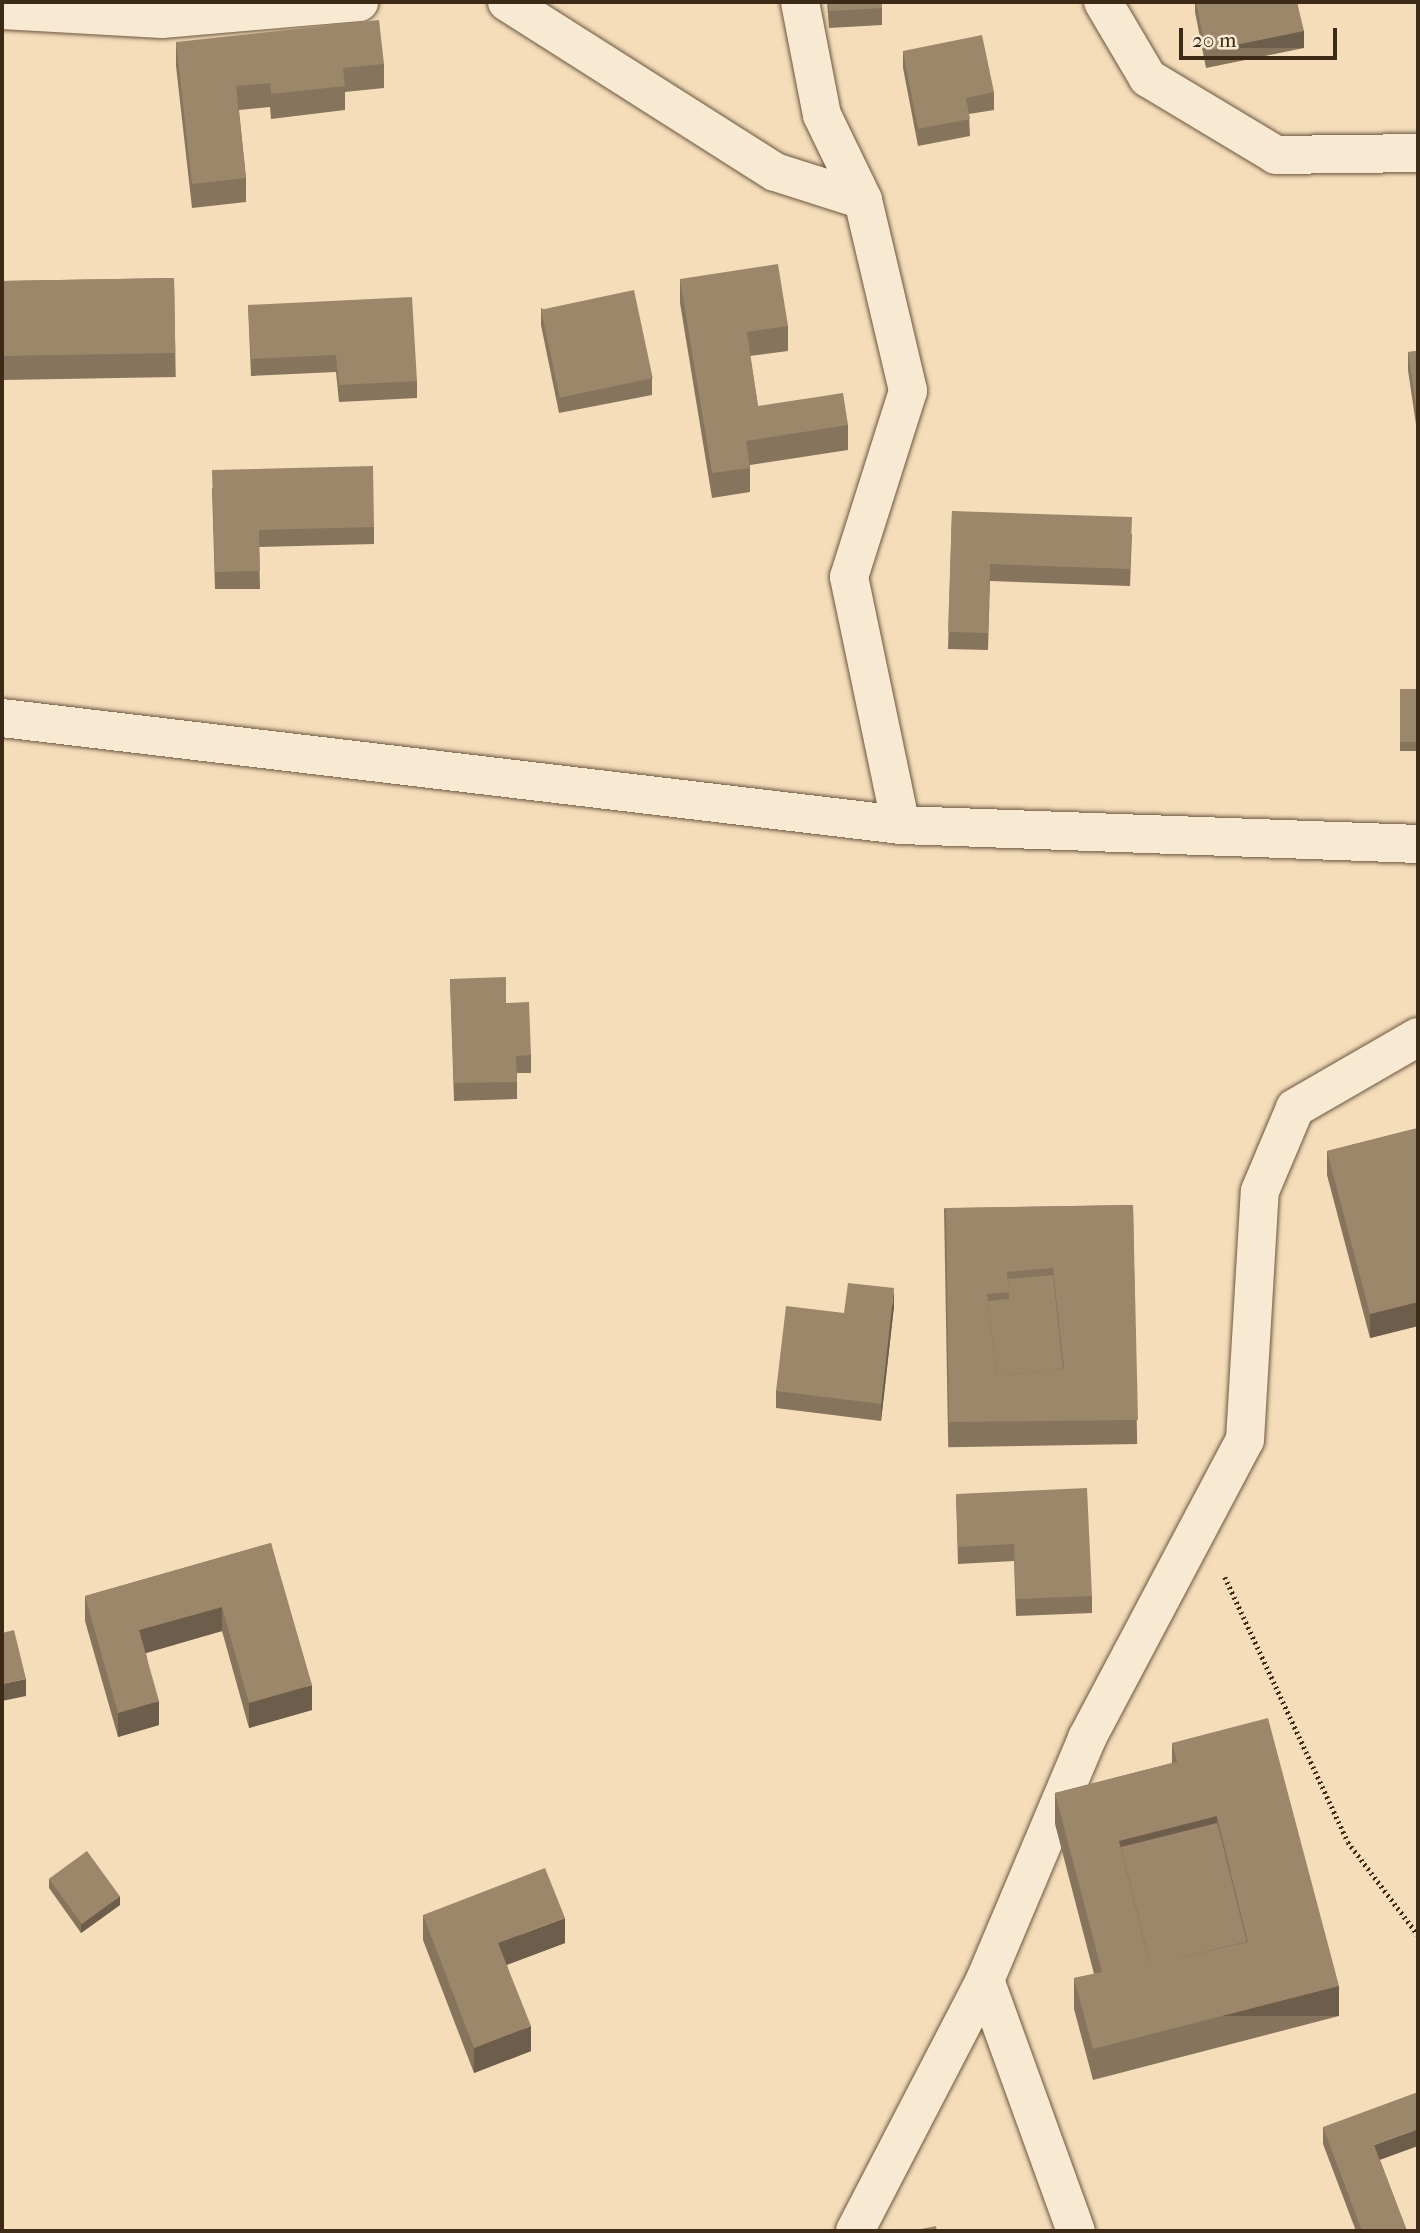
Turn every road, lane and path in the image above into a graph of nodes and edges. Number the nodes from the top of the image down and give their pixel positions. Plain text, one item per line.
1 (359, 2) edge
2 (507, 2) edge
3 (800, 2) edge
4 (1103, 2) edge
5 (2, 10) edge
6 (1418, 153) edge
7 (863, 200) junction
8 (2, 718) edge
9 (901, 825) junction
10 (1418, 844) edge
11 (1418, 1037) edge
12 (1201, 1523) junction
13 (1418, 1935) edge
14 (985, 1980) junction
15 (855, 2231) edge
16 (1076, 2231) edge

1 - 5 street
2 - 7 street
3 - 7 street
4 - 6 street
7 - 9 street
8 - 9 street
9 - 10 street
11 - 12 street
12 - 13 path
12 - 14 street
14 - 15 street
14 - 16 street

